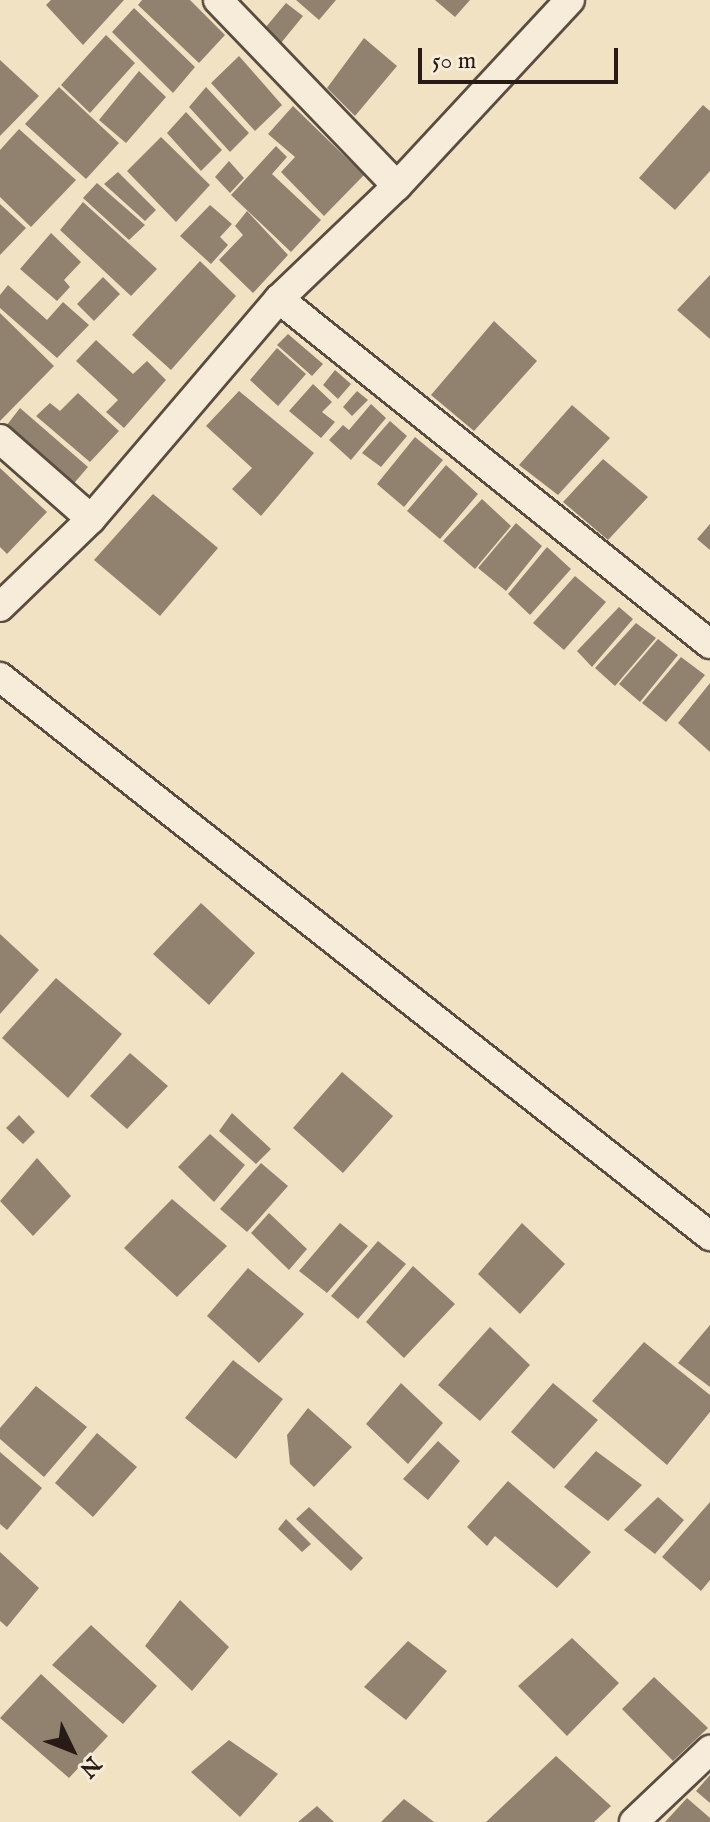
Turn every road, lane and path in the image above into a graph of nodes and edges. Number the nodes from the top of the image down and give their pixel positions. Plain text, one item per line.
1 (218, 0) edge
2 (570, 0) edge
3 (397, 186) junction
4 (279, 299) junction
5 (0, 439) edge
6 (91, 519) junction
7 (0, 607) edge
8 (710, 644) edge
9 (0, 677) edge
10 (710, 1236) edge
11 (710, 1750) edge
12 (634, 1822) edge

1 - 3 street
2 - 3 street
3 - 4 street
4 - 6 street
4 - 8 street
5 - 6 street
6 - 7 street
9 - 10 street
11 - 12 street

